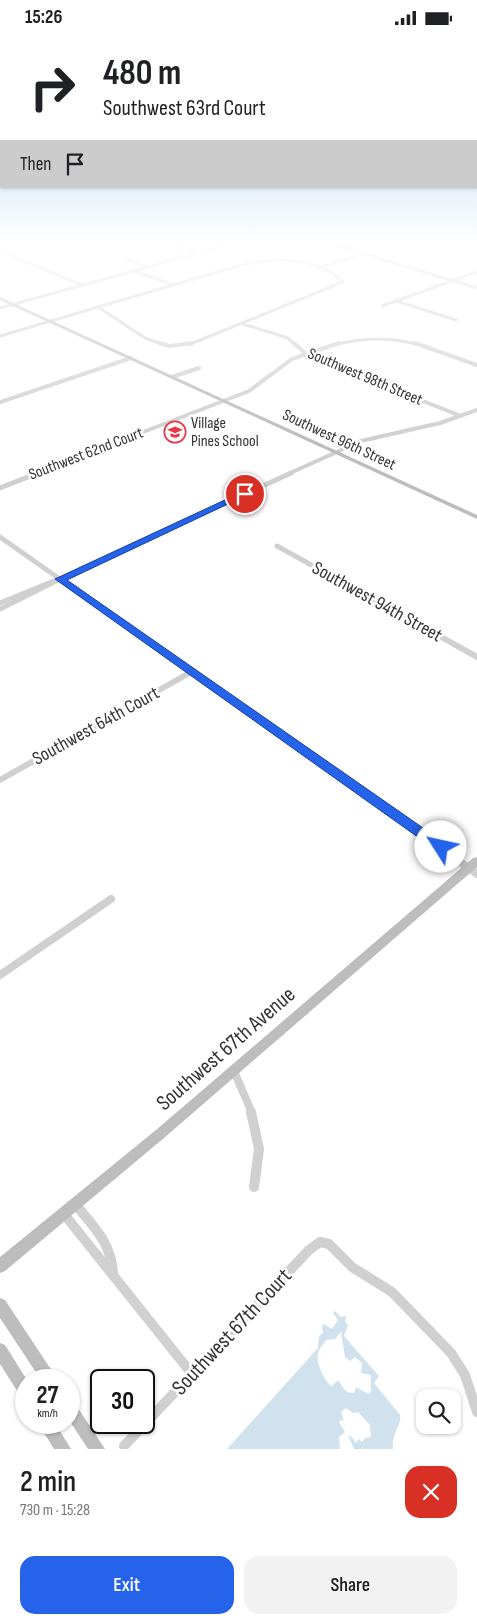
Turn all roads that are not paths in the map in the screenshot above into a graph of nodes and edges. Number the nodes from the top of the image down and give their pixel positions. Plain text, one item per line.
1 (20, 307) edge
2 (98, 307) joint
3 (284, 307) edge
4 (415, 307) edge
5 (456, 320) dead end
6 (50, 321) junction
7 (243, 324) junction
8 (0, 336) edge
9 (304, 354) junction
10 (131, 358) junction
11 (477, 365) edge
12 (199, 368) dead end
13 (172, 377) junction
14 (224, 401) junction
15 (0, 402) edge
16 (477, 410) edge
17 (468, 414) junction
18 (462, 417) junction
19 (476, 417) edge
20 (336, 452) junction
21 (0, 487) edge
22 (477, 517) edge
23 (0, 537) edge
24 (276, 546) dead end
25 (60, 579) junction
26 (0, 603) edge
27 (0, 609) edge
28 (477, 657) edge
29 (191, 672) junction
30 (0, 780) edge
31 (474, 868) edge
32 (111, 899) dead end
33 (0, 975) edge
34 (234, 1071) junction
35 (254, 1187) dead end
36 (76, 1205) junction
37 (64, 1214) junction
38 (0, 1267) edge
39 (114, 1274) junction
40 (0, 1305) edge
41 (0, 1350) edge
42 (43, 1369) edge
43 (15, 1374) edge
44 (192, 1374) junction
45 (477, 1412) edge
46 (80, 1424) edge
47 (53, 1434) edge
48 (124, 1447) dead end
49 (63, 1449) edge
50 (97, 1449) edge

1 - 6 street, Southwest 96th Street
2 - 6 street
2 - 7 street
3 - 7 street
4 - 5 street
6 - 8 street
6 - 10 street, Southwest 96th Street
7 - 9 street, Southwest 98th Street
9 - 11 street, Southwest 62nd Court
9 - 14 street, Southwest 62nd Court
9 - 18 street, Southwest 98th Street
10 - 13 street, Southwest 96th Street
10 - 15 street
12 - 13 street
13 - 14 street, Southwest 96th Street
14 - 20 street, Southwest 96th Street
14 - 21 street, Southwest 62nd Court
16 - 17 street
17 - 18 street
17 - 19 street
18 - 20 street
20 - 22 street, Southwest 96th Street
20 - 25 street
23 - 25 street
24 - 28 street, Southwest 94th Street
25 - 26 street
25 - 27 street
25 - 29 street
29 - 30 street, Southwest 64th Court
29 - 31 street
31 - 34 street, Southwest 67th Avenue
32 - 33 street
34 - 35 street
34 - 36 street, Southwest 67th Avenue
36 - 37 street, Southwest 67th Avenue
36 - 39 street
37 - 38 street, Southwest 67th Avenue
37 - 39 street
39 - 44 street
40 - 42 street
41 - 43 street
44 - 45 street, Southwest 67th Court
44 - 48 street, Southwest 67th Court
46 - 50 street
47 - 49 street

